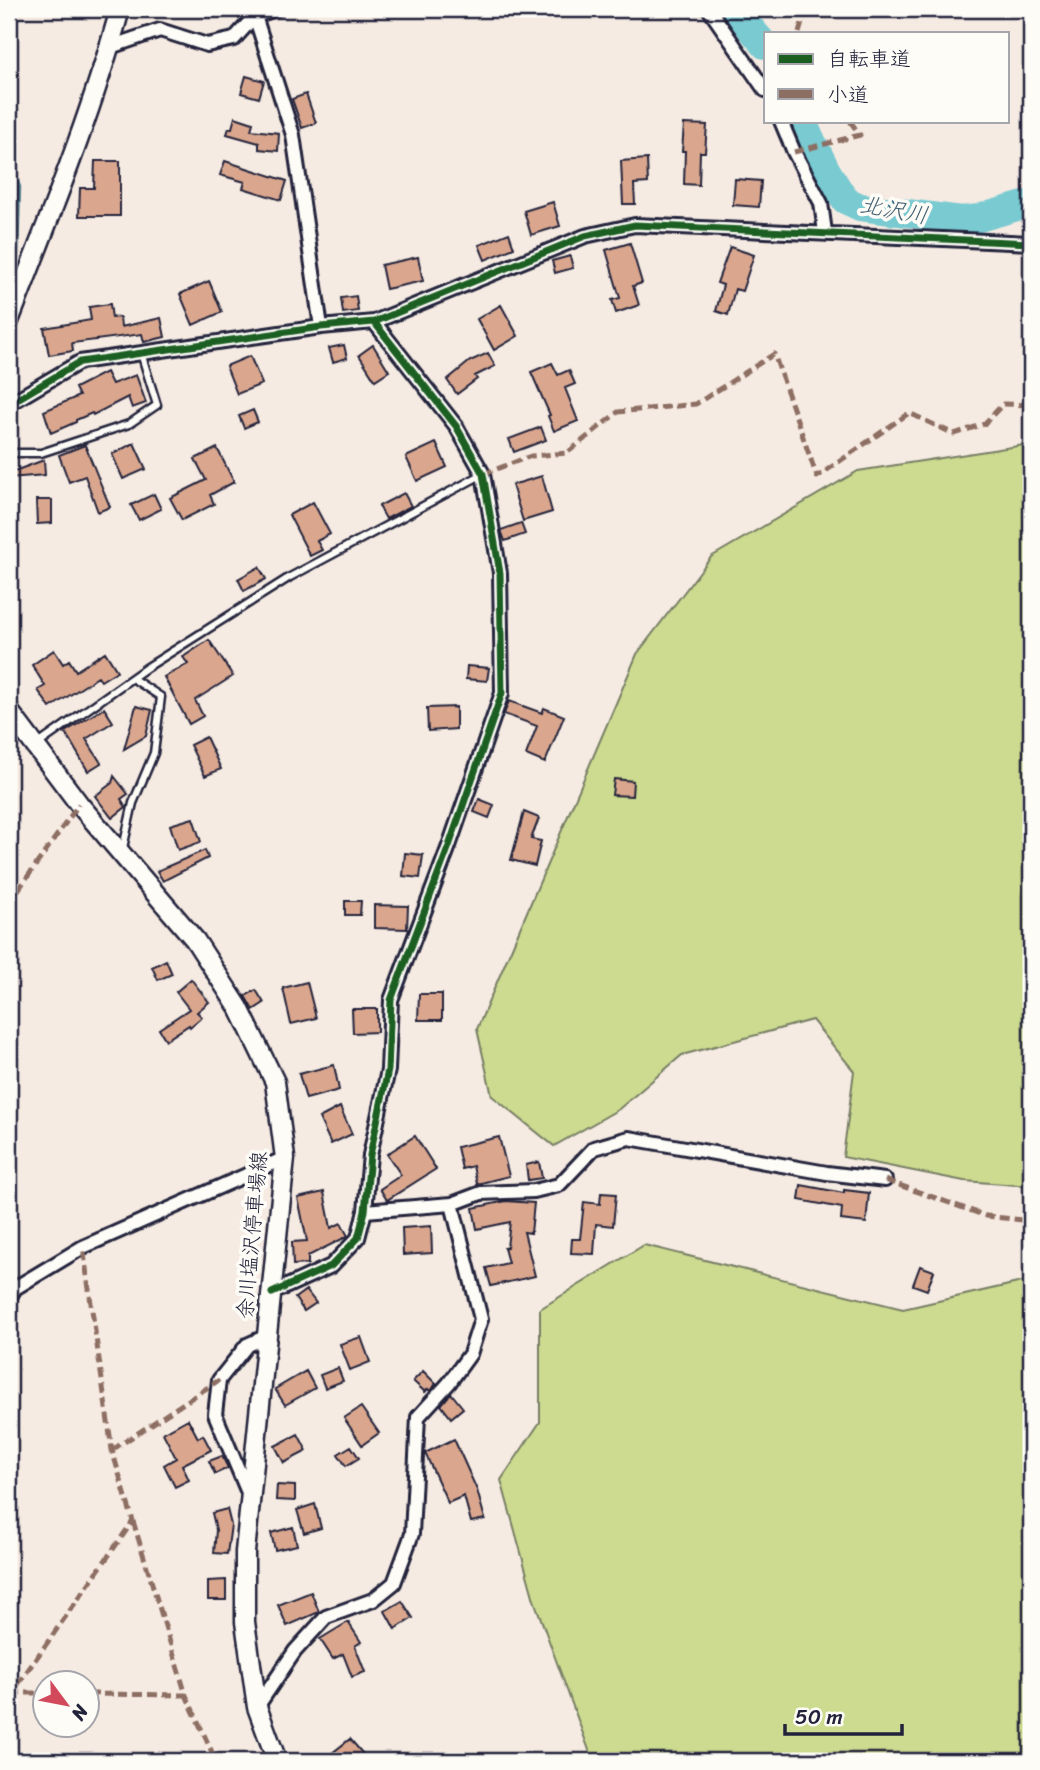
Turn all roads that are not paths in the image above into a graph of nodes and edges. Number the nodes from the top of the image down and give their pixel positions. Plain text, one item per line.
1 (120, 9) edge
2 (276, 9) edge
3 (709, 9) edge
4 (255, 16) junction
5 (110, 47) junction
6 (764, 89) edge
7 (780, 122) edge
8 (825, 232) junction
9 (1031, 243) edge
10 (9, 321) edge
11 (374, 322) junction
12 (321, 327) junction
13 (141, 353) junction
14 (9, 404) edge
15 (9, 453) edge
16 (483, 474) junction
17 (132, 678) junction
18 (9, 711) edge
19 (35, 746) junction
20 (121, 854) junction
21 (285, 1158) junction
22 (885, 1180) dead end
23 (452, 1204) junction
24 (365, 1211) junction
25 (272, 1293) junction
26 (9, 1298) edge
27 (267, 1336) junction
28 (250, 1497) junction
29 (257, 1707) junction
30 (277, 1761) edge

1 - 5 main road
2 - 4 street
3 - 6 street
4 - 5 street
4 - 12 street
5 - 10 main road
7 - 8 street
8 - 9 street
8 - 11 street
11 - 12 street
11 - 16 street
12 - 13 street
13 - 14 street
13 - 15 lane
16 - 17 lane
16 - 24 street
17 - 19 lane
17 - 20 lane
18 - 19 main road, 余川塩沢停車場線
19 - 20 main road, 余川塩沢停車場線
20 - 21 main road, 余川塩沢停車場線
21 - 25 main road, 余川塩沢停車場線
21 - 26 street
22 - 23 street
23 - 24 street
23 - 29 street
24 - 25 street
25 - 27 main road, 余川塩沢停車場線
27 - 28 main road, 余川塩沢停車場線
27 - 28 street
28 - 29 main road, 余川塩沢停車場線
29 - 30 main road, 余川塩沢停車場線

